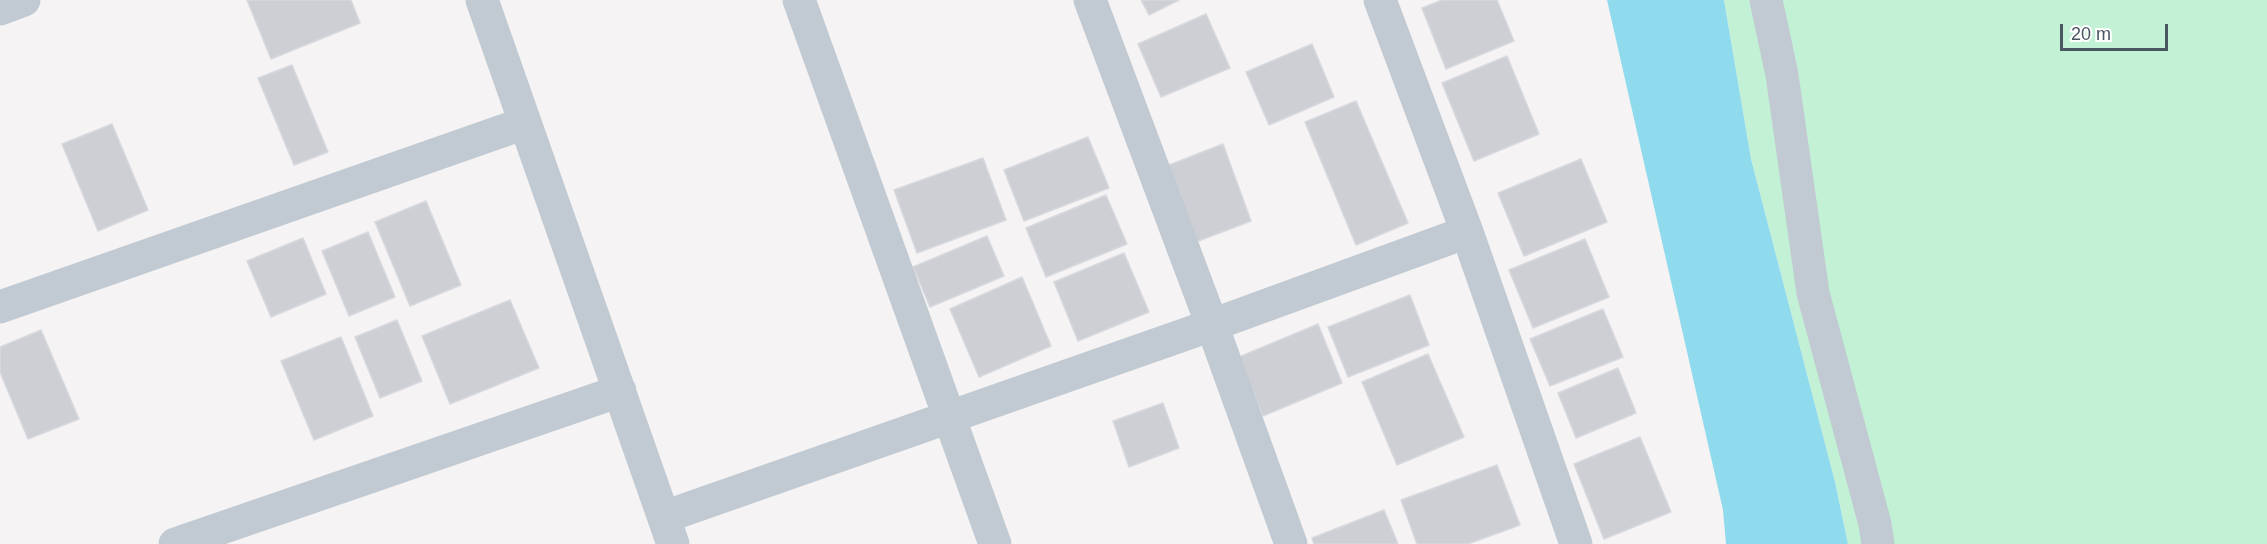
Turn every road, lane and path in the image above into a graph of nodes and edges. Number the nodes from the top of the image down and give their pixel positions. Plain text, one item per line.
1 (24, 0) edge
2 (482, 0) edge
3 (799, 0) edge
4 (1090, 0) edge
5 (1380, 0) edge
6 (1766, 0) edge
7 (0, 9) edge
8 (525, 123) junction
9 (1467, 232) junction
10 (0, 307) edge
11 (1212, 325) junction
12 (620, 391) junction
13 (950, 416) junction
14 (669, 531) edge
15 (175, 544) edge
16 (995, 544) edge
17 (1291, 544) edge
18 (1576, 544) edge
19 (1878, 544) edge

1 - 7 street
2 - 8 street
3 - 13 street
4 - 11 street
5 - 9 street
6 - 19 street
8 - 10 street
8 - 12 street
9 - 11 street
9 - 18 street
11 - 13 street
11 - 17 street
12 - 14 street
12 - 15 street
13 - 14 street
13 - 16 street

